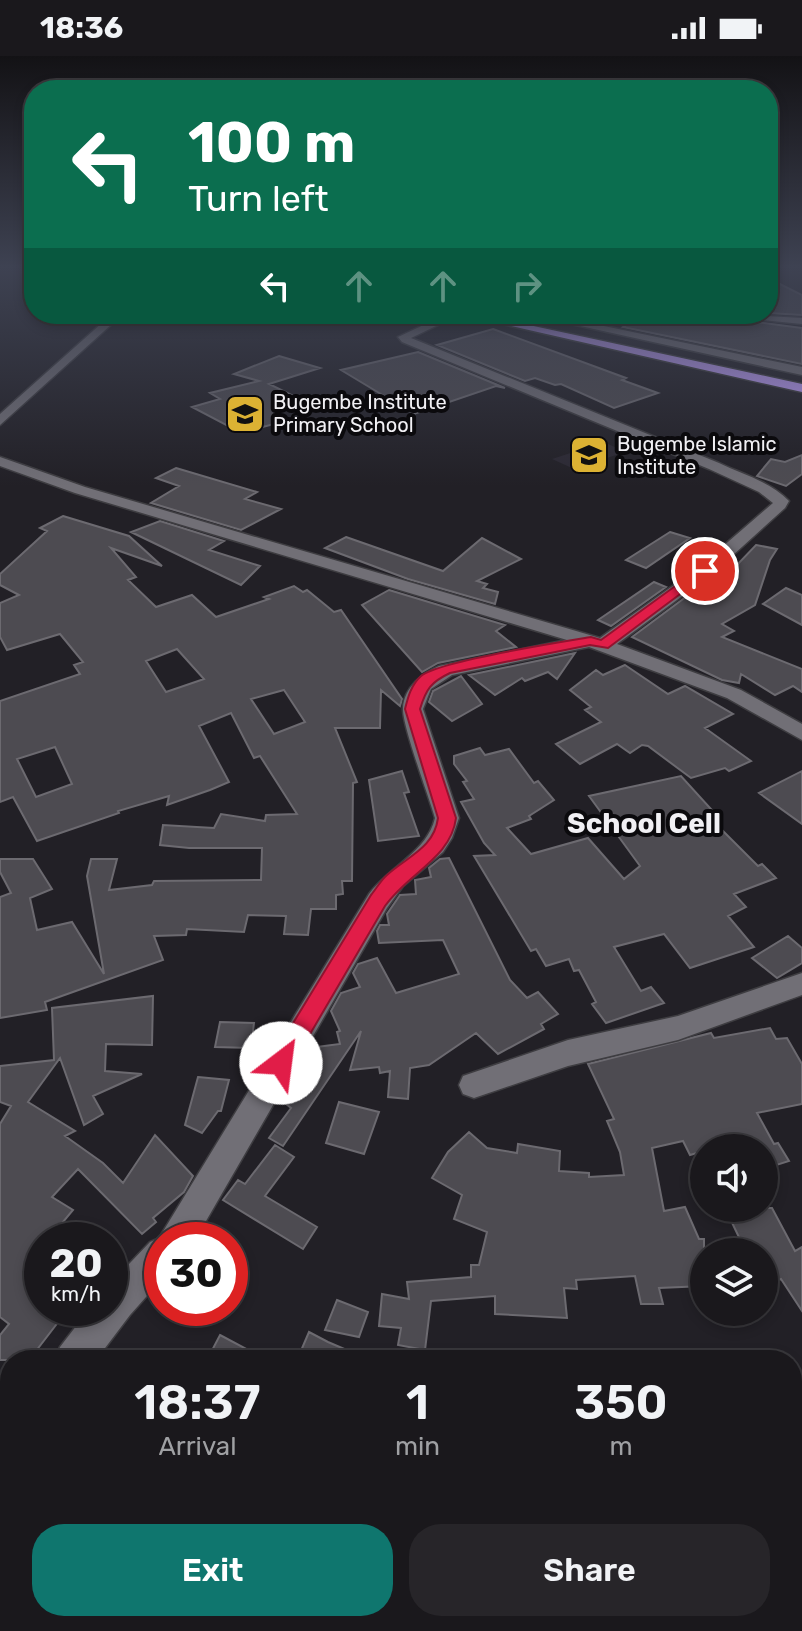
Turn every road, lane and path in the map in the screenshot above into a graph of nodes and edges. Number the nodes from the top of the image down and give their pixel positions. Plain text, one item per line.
1 (91, 338) edge
2 (406, 338) edge
3 (575, 338) edge
4 (609, 338) edge
5 (647, 338) edge
6 (802, 371) edge
7 (802, 380) edge
8 (802, 388) edge
9 (0, 421) edge
10 (0, 461) edge
11 (597, 643) junction
12 (802, 733) edge
13 (802, 984) edge
14 (474, 1085) dead end
15 (187, 1222) edge
16 (144, 1273) edge
17 (81, 1350) edge

1 - 9 street
2 - 11 street
3 - 8 highway
4 - 7 highway
5 - 6 street
10 - 11 street
11 - 12 street
11 - 15 street
13 - 14 street
16 - 17 street

